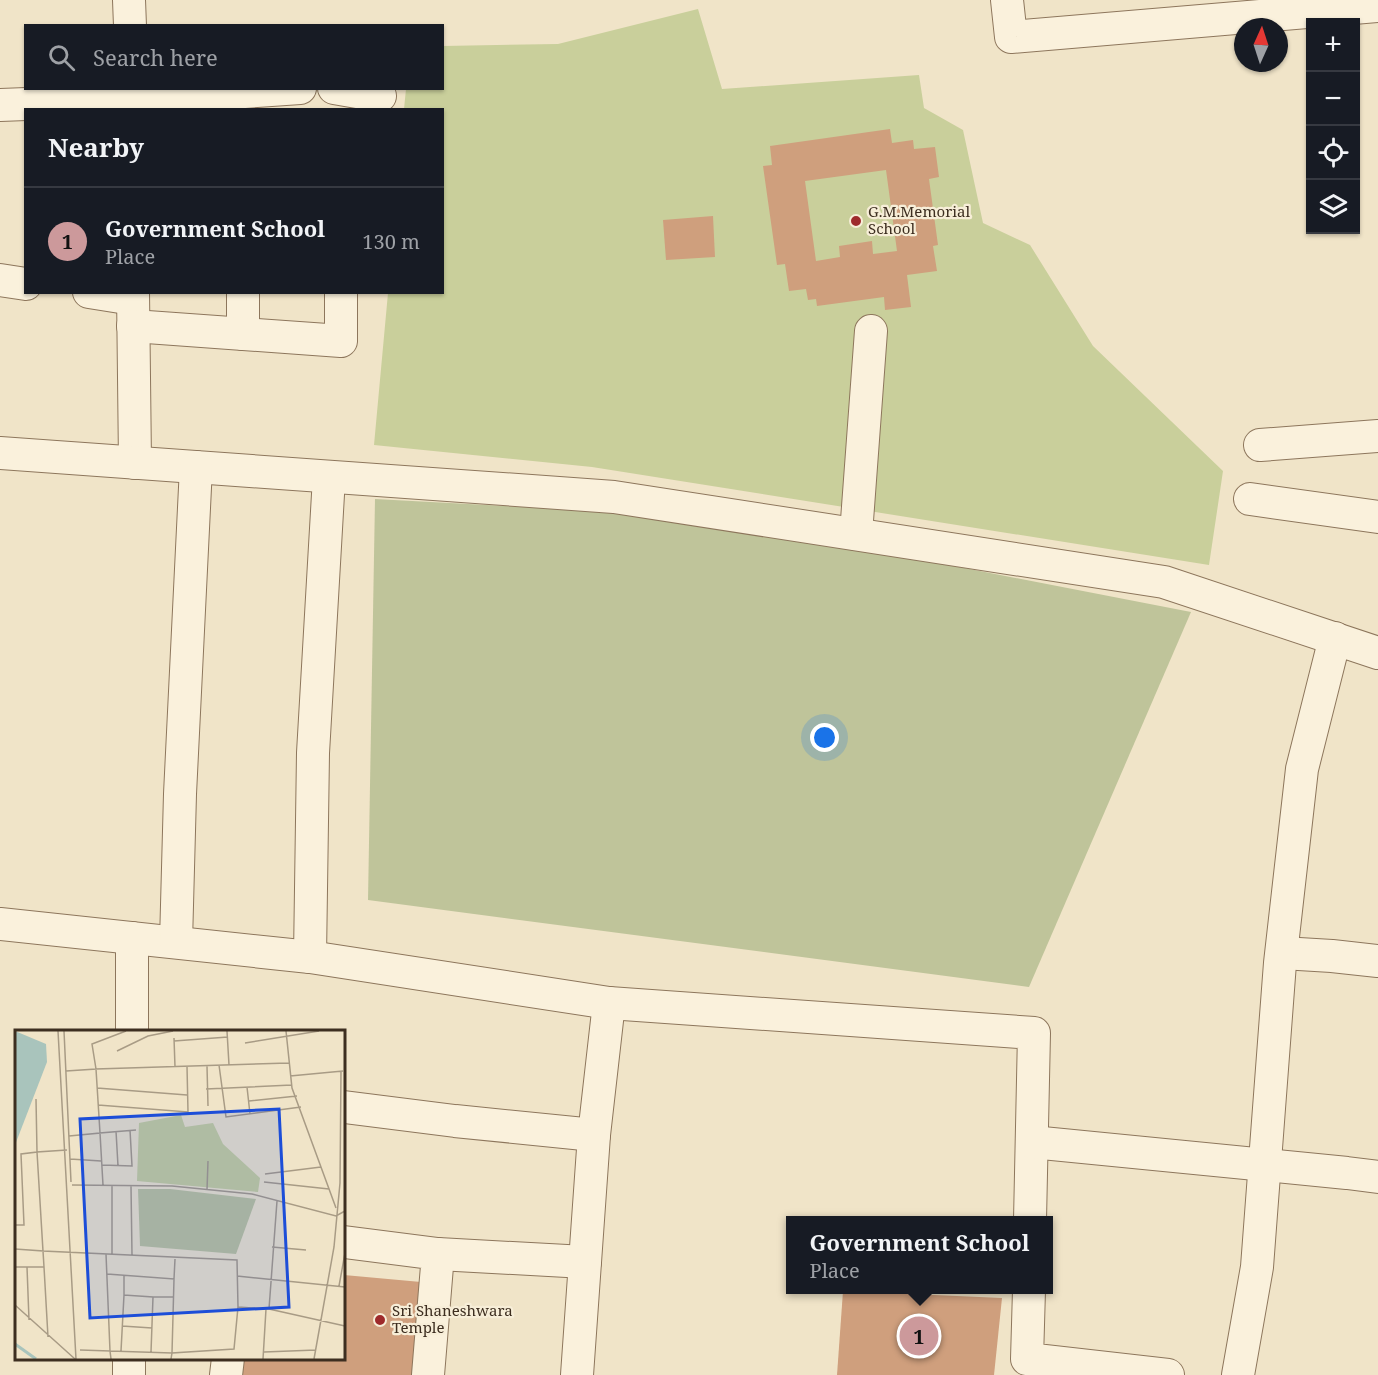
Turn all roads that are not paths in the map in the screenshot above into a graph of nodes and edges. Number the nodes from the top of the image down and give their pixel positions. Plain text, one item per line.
1 (129, 0) edge
2 (1007, 0) edge
3 (1378, 6) edge
4 (1179, 11) edge
5 (130, 24) edge
6 (291, 90) edge
7 (338, 96) edge
8 (380, 96) dead end
9 (131, 99) edge
10 (242, 101) edge
11 (0, 105) edge
12 (0, 280) edge
13 (24, 284) edge
14 (95, 294) edge
15 (243, 294) edge
16 (341, 294) edge
17 (133, 306) edge
18 (871, 331) dead end
19 (243, 334) junction
20 (1378, 436) edge
21 (1260, 444) dead end
22 (0, 453) edge
23 (135, 463) junction
24 (196, 467) junction
25 (328, 477) junction
26 (1250, 499) dead end
27 (1378, 517) edge
28 (856, 534) junction
29 (1335, 638) junction
30 (1378, 653) edge
31 (0, 924) edge
32 (132, 938) junction
33 (176, 942) junction
34 (1282, 953) junction
35 (310, 957) junction
36 (1378, 961) edge
37 (609, 1003) junction
38 (132, 1030) edge
39 (345, 1107) edge
40 (594, 1135) junction
41 (1032, 1142) junction
42 (1265, 1165) junction
43 (1378, 1177) edge
44 (1030, 1216) edge
45 (345, 1242) edge
46 (438, 1254) junction
47 (585, 1262) junction
48 (1029, 1294) edge
49 (228, 1360) edge
50 (1026, 1367) edge
51 (226, 1375) edge
52 (428, 1375) edge
53 (577, 1375) edge
54 (1168, 1375) edge
55 (1238, 1375) edge

1 - 5 street
2 - 4 street
3 - 4 street
6 - 10 street
7 - 8 street
9 - 10 street
9 - 11 street
12 - 13 street
14 - 17 street
15 - 19 street
16 - 19 street
17 - 19 street
17 - 23 street
18 - 28 street
20 - 21 street
22 - 23 street
23 - 24 street
24 - 25 street
24 - 33 street
25 - 28 street
25 - 35 street
26 - 27 street
28 - 29 street
29 - 30 street
29 - 34 street
31 - 32 street
32 - 33 street
32 - 38 street
33 - 35 street
34 - 36 street
34 - 42 street
35 - 37 street
37 - 40 street
37 - 41 street
39 - 40 street
40 - 47 street
41 - 42 street
41 - 44 street
42 - 43 street
42 - 55 street
45 - 46 street
46 - 47 street
46 - 52 street
47 - 53 street
48 - 50 street
49 - 51 street
50 - 54 street

